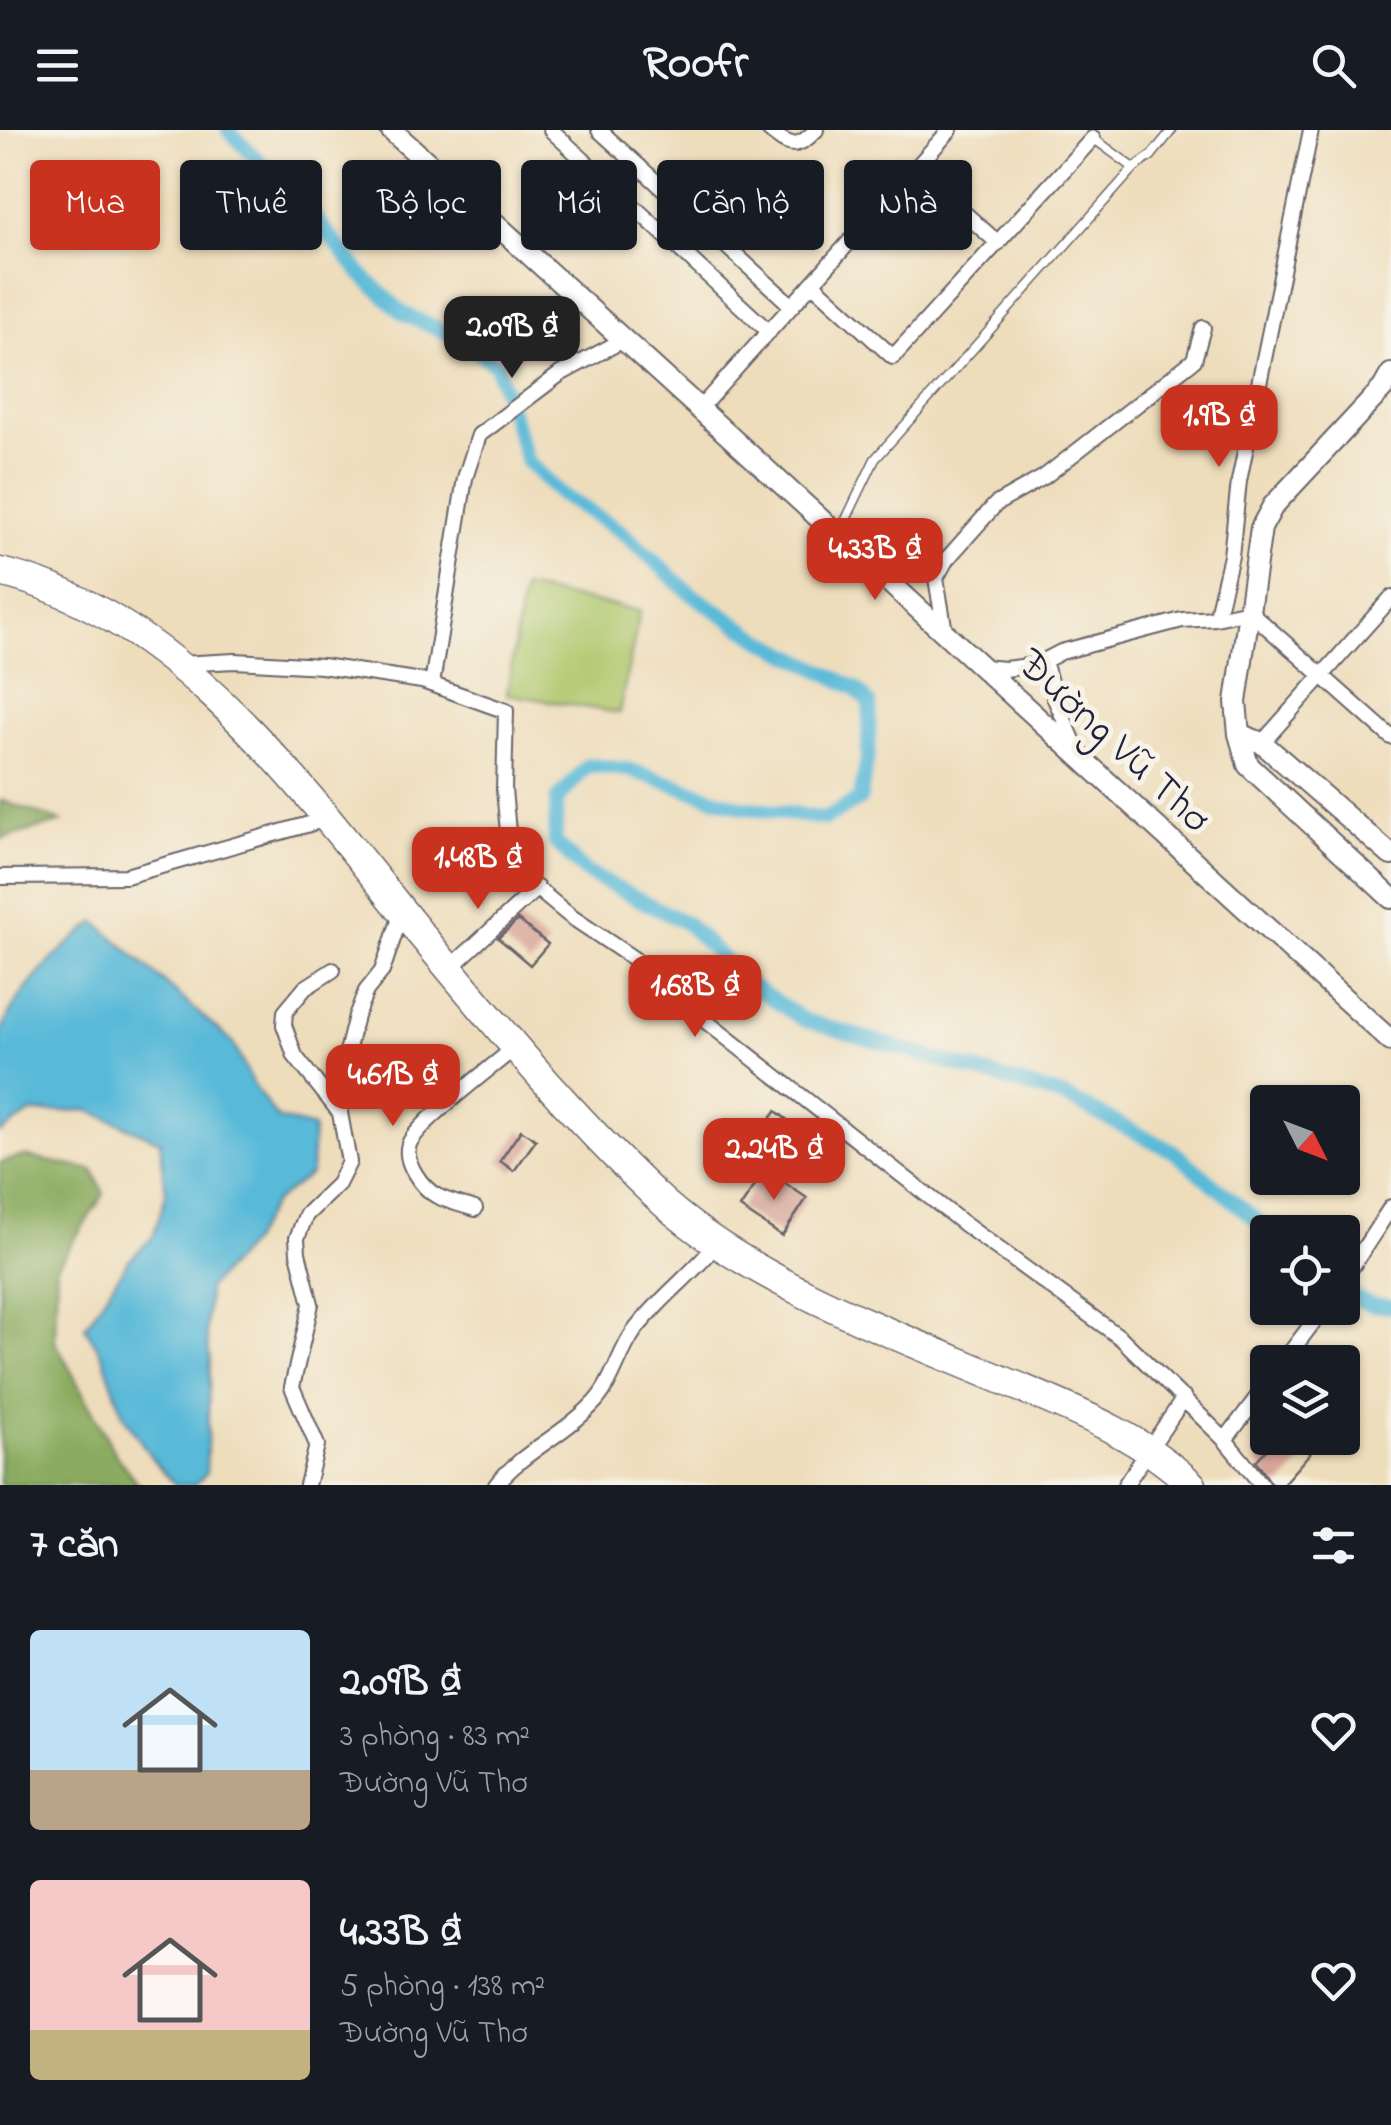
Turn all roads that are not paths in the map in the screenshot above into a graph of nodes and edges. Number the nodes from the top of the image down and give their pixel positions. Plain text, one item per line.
1 (391, 130) edge
2 (552, 130) edge
3 (600, 130) edge
4 (769, 130) edge
5 (816, 130) edge
6 (950, 130) edge
7 (1172, 130) edge
8 (1311, 130) edge
9 (1092, 138) joint
10 (924, 160) edge
11 (1134, 168) junction
12 (972, 220) edge
13 (998, 243) junction
14 (844, 250) edge
15 (813, 284) junction
16 (792, 306) junction
17 (1203, 328) dead end
18 (769, 332) junction
19 (625, 339) junction
20 (1391, 374) edge
21 (701, 407) junction
22 (838, 534) junction
23 (0, 572) edge
24 (1391, 598) edge
25 (1249, 611) junction
26 (1378, 612) junction
27 (1216, 618) junction
28 (1391, 624) edge
29 (945, 633) junction
30 (1044, 660) junction
31 (179, 664) junction
32 (982, 668) junction
33 (1322, 676) junction
34 (432, 684) junction
35 (1239, 734) junction
36 (1391, 737) edge
37 (1262, 742) junction
38 (1081, 760) junction
39 (328, 819) junction
40 (1389, 850) edge
41 (1366, 874) junction
42 (0, 876) edge
43 (536, 888) junction
44 (1391, 898) edge
45 (402, 911) junction
46 (449, 969) junction
47 (333, 970) dead end
48 (1391, 1040) edge
49 (514, 1048) junction
50 (340, 1113) junction
51 (1391, 1207) edge
52 (475, 1209) dead end
53 (715, 1240) junction
54 (1360, 1255) edge
55 (1311, 1325) edge
56 (1295, 1345) edge
57 (1184, 1398) junction
58 (1250, 1407) edge
59 (1225, 1440) junction
60 (1148, 1449) junction
61 (307, 1485) edge
62 (496, 1485) edge
63 (1125, 1485) edge
64 (1192, 1485) edge
65 (1262, 1485) edge

1 - 19 main road, Đường Vũ Thơ
2 - 18 street
3 - 16 street
4 - 5 street
6 - 10 street
7 - 11 lane
8 - 27 street
9 - 11 lane
9 - 13 street
11 - 22 lane
12 - 13 street
13 - 15 street
14 - 15 street
15 - 16 street
16 - 18 street
17 - 29 street
18 - 21 street
19 - 21 main road, Đường Vũ Thơ
19 - 34 street
20 - 25 main road
21 - 22 main road, Đường Vũ Thơ
22 - 29 main road, Đường Vũ Thơ
23 - 31 highway
24 - 26 street
25 - 27 street
25 - 33 street
25 - 35 main road
26 - 28 street
26 - 33 street
27 - 30 street
29 - 32 main road, Đường Vũ Thơ
30 - 32 street
30 - 38 street
31 - 34 street
31 - 39 highway
32 - 38 main road, Đường Vũ Thơ
33 - 36 street
33 - 37 street
34 - 43 street
35 - 37 main road
35 - 41 main road
37 - 40 main road
38 - 48 main road, Đường Vũ Thơ
39 - 42 street
39 - 45 highway
40 - 41 main road
41 - 44 main road
43 - 46 street
43 - 57 street
45 - 46 highway
45 - 50 street
46 - 49 highway
47 - 50 street
49 - 52 street
49 - 53 highway
50 - 61 street
51 - 54 street
53 - 60 highway
53 - 62 street
55 - 56 street
57 - 59 street
57 - 60 street
58 - 59 street
59 - 65 street
60 - 63 street
60 - 64 highway

